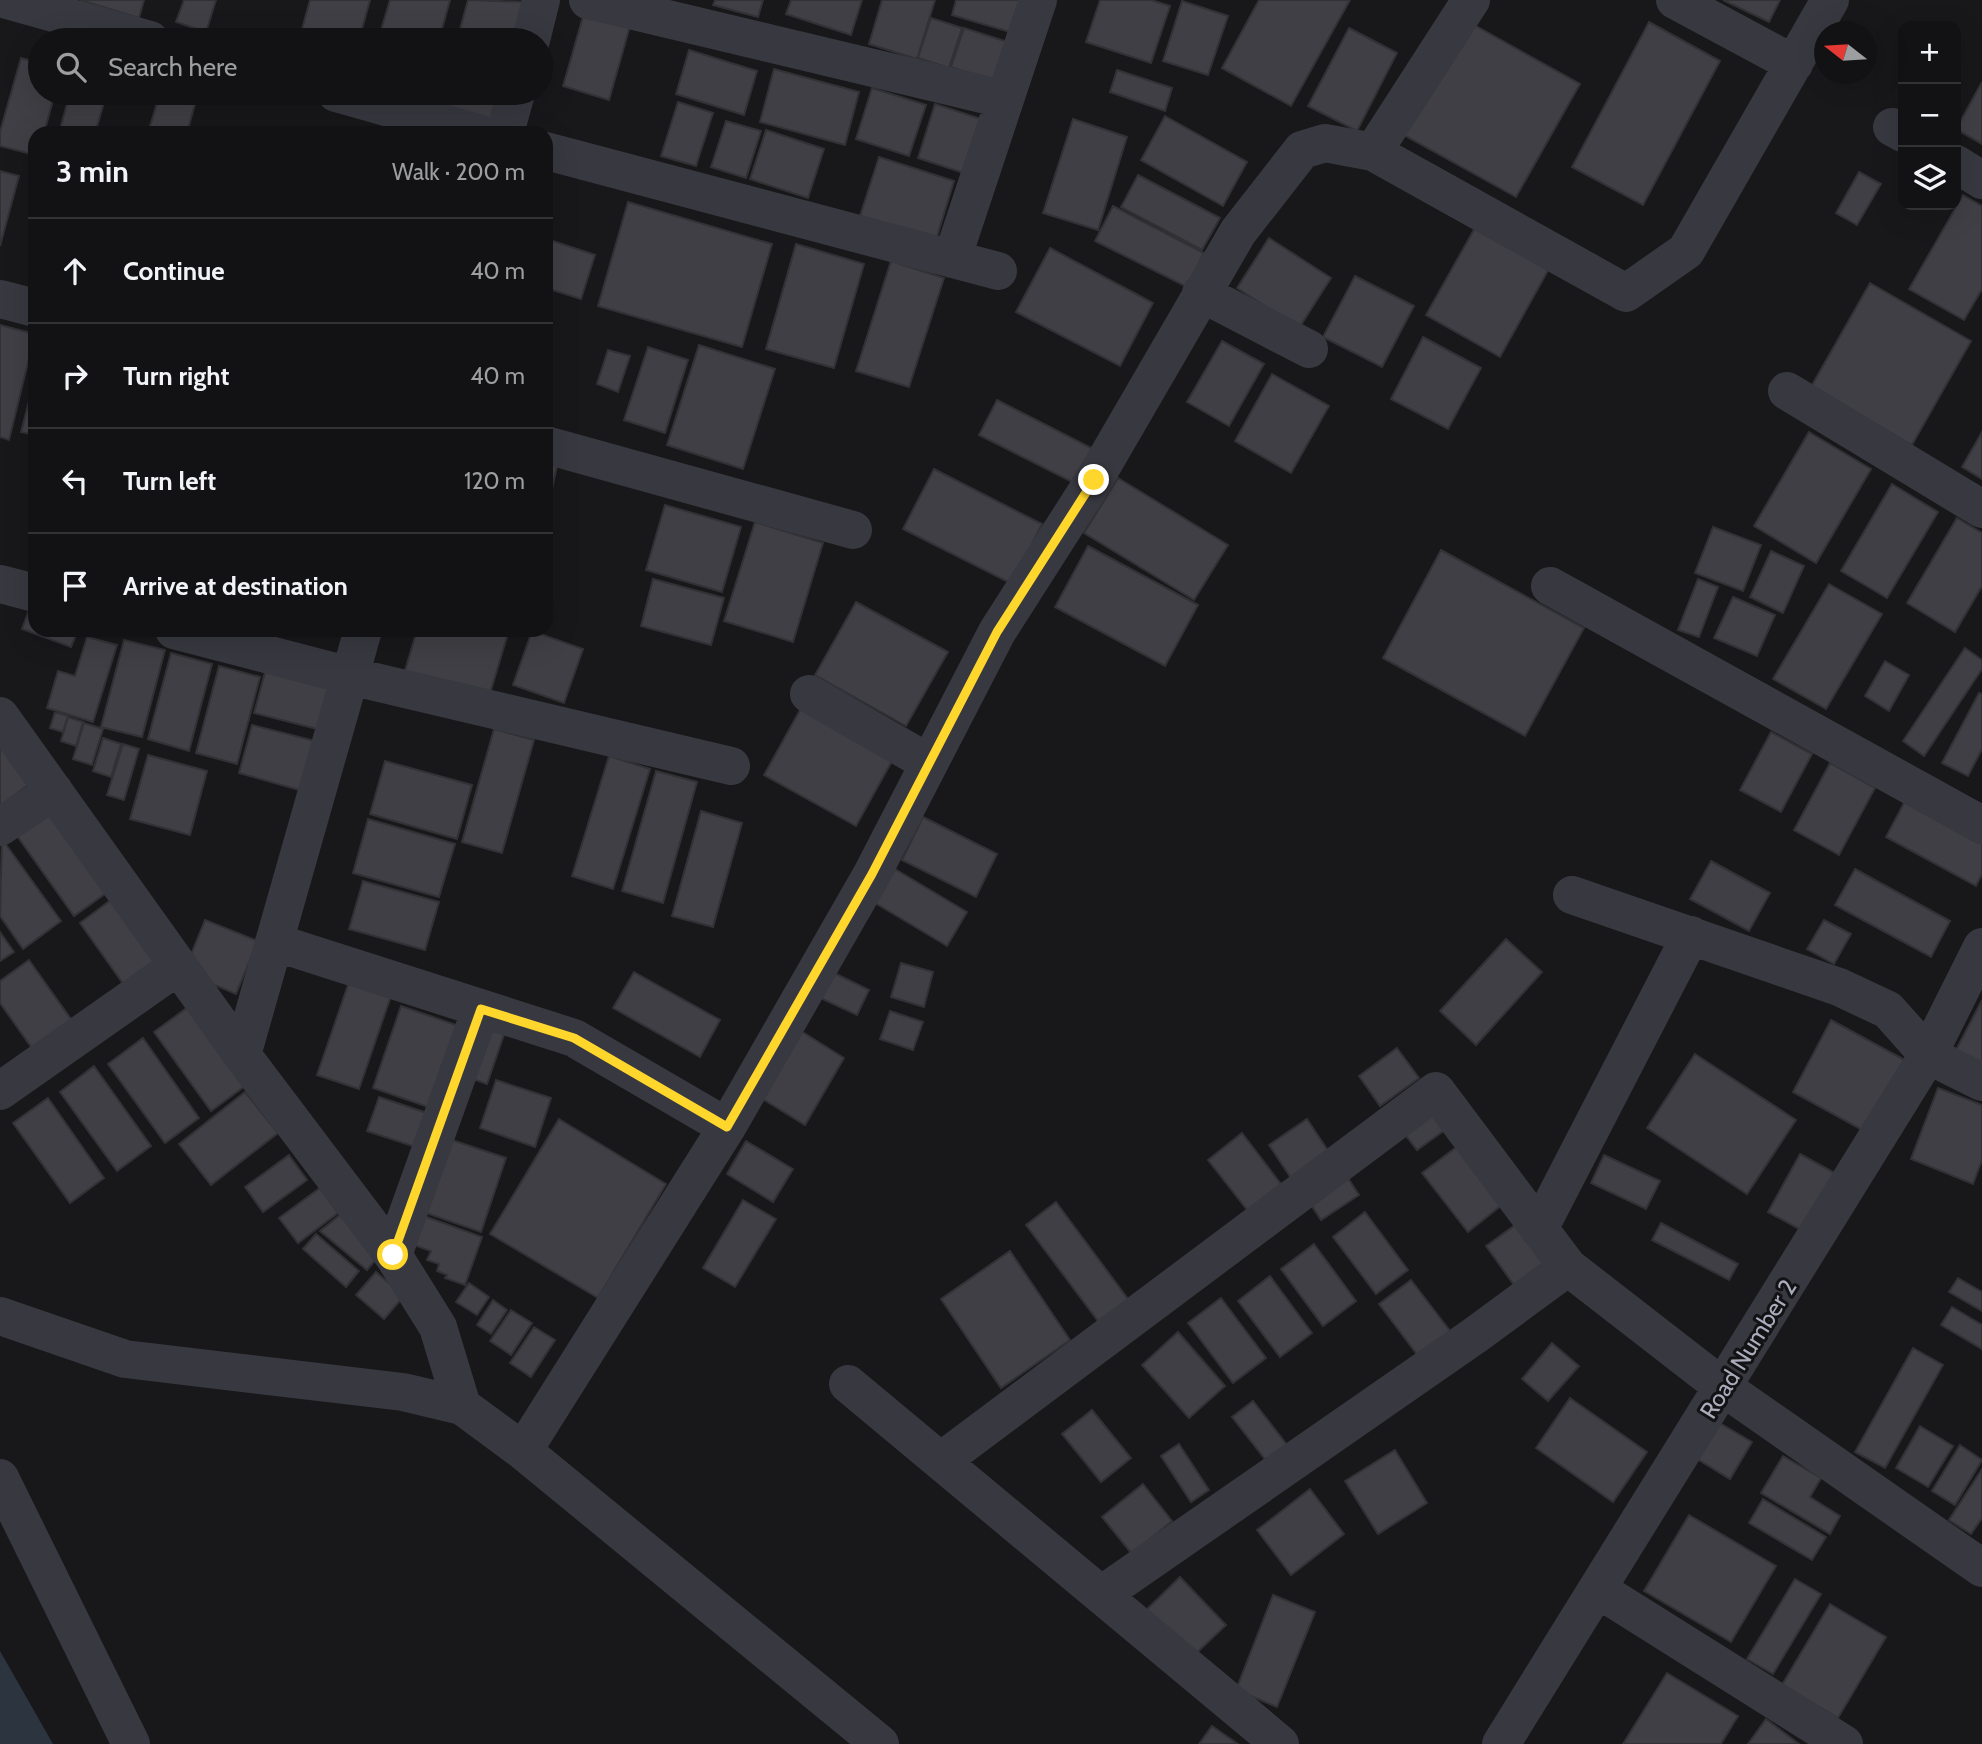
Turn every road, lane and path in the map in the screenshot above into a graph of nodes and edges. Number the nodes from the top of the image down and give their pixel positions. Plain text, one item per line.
1 (7, 0) edge
2 (541, 0) edge
3 (588, 0) edge
4 (1038, 0) edge
5 (1471, 0) edge
6 (1675, 0) edge
7 (1830, 0) edge
8 (107, 28) edge
9 (533, 28) edge
10 (1794, 64) junction
11 (1003, 99) junction
12 (379, 105) edge
13 (513, 105) edge
14 (453, 126) edge
15 (507, 126) edge
16 (1373, 152) junction
17 (553, 153) edge
18 (1961, 167) edge
19 (1982, 180) edge
20 (952, 259) junction
21 (998, 271) dead end
22 (1201, 293) junction
23 (0, 299) edge
24 (28, 306) edge
25 (1310, 349) dead end
26 (1787, 391) dead end
27 (553, 446) edge
28 (1982, 509) edge
29 (853, 530) dead end
30 (0, 584) edge
31 (1550, 586) dead end
32 (28, 591) edge
33 (201, 637) edge
34 (361, 637) edge
35 (349, 676) junction
36 (809, 694) dead end
37 (0, 716) edge
38 (929, 763) junction
39 (731, 766) dead end
40 (54, 790) junction
41 (1982, 825) edge
42 (0, 827) edge
43 (1572, 895) dead end
44 (1691, 934) junction
45 (274, 942) junction
46 (1982, 947) edge
47 (178, 966) junction
48 (481, 1009) junction
49 (242, 1055) junction
50 (1928, 1055) junction
51 (1982, 1082) edge
52 (0, 1091) edge
53 (727, 1127) junction
54 (1539, 1228) junction
55 (393, 1255) junction
56 (1568, 1267) junction
57 (0, 1316) edge
58 (848, 1384) dead end
59 (1724, 1388) junction
60 (462, 1406) junction
61 (523, 1451) junction
62 (941, 1461) junction
63 (0, 1478) edge
64 (1982, 1568) edge
65 (1599, 1590) junction
66 (1101, 1595) junction
67 (1505, 1742) edge
68 (131, 1744) edge
69 (880, 1744) edge
70 (1280, 1744) edge
71 (1844, 1744) edge

1 - 8 street
2 - 9 street
3 - 11 street
4 - 11 street
5 - 16 street
6 - 10 street
7 - 10 street
10 - 16 street
11 - 20 street
12 - 14 street
13 - 15 street
16 - 22 street
17 - 20 street
18 - 19 street
20 - 21 street
22 - 25 street
22 - 38 street
23 - 24 street
26 - 28 street
27 - 29 street
30 - 32 street
31 - 41 street
33 - 35 street
34 - 35 street
35 - 39 street
35 - 45 street
36 - 38 street
37 - 40 street
38 - 53 street
40 - 42 street
40 - 47 street
43 - 44 street
44 - 50 street
44 - 54 street
45 - 48 street
45 - 49 street
46 - 50 street, Road Number 2
47 - 49 street
47 - 52 street
48 - 53 street
48 - 55 street
49 - 55 street
50 - 51 street
50 - 59 street, Road Number 2
53 - 61 street
54 - 56 street
54 - 62 street
55 - 60 street
56 - 59 street
56 - 66 street
57 - 60 street
58 - 62 street
59 - 64 street
59 - 65 street, Road Number 2
60 - 61 street
61 - 69 street
62 - 66 street
63 - 68 street
65 - 67 street, Road Number 2
65 - 71 street
66 - 70 street

